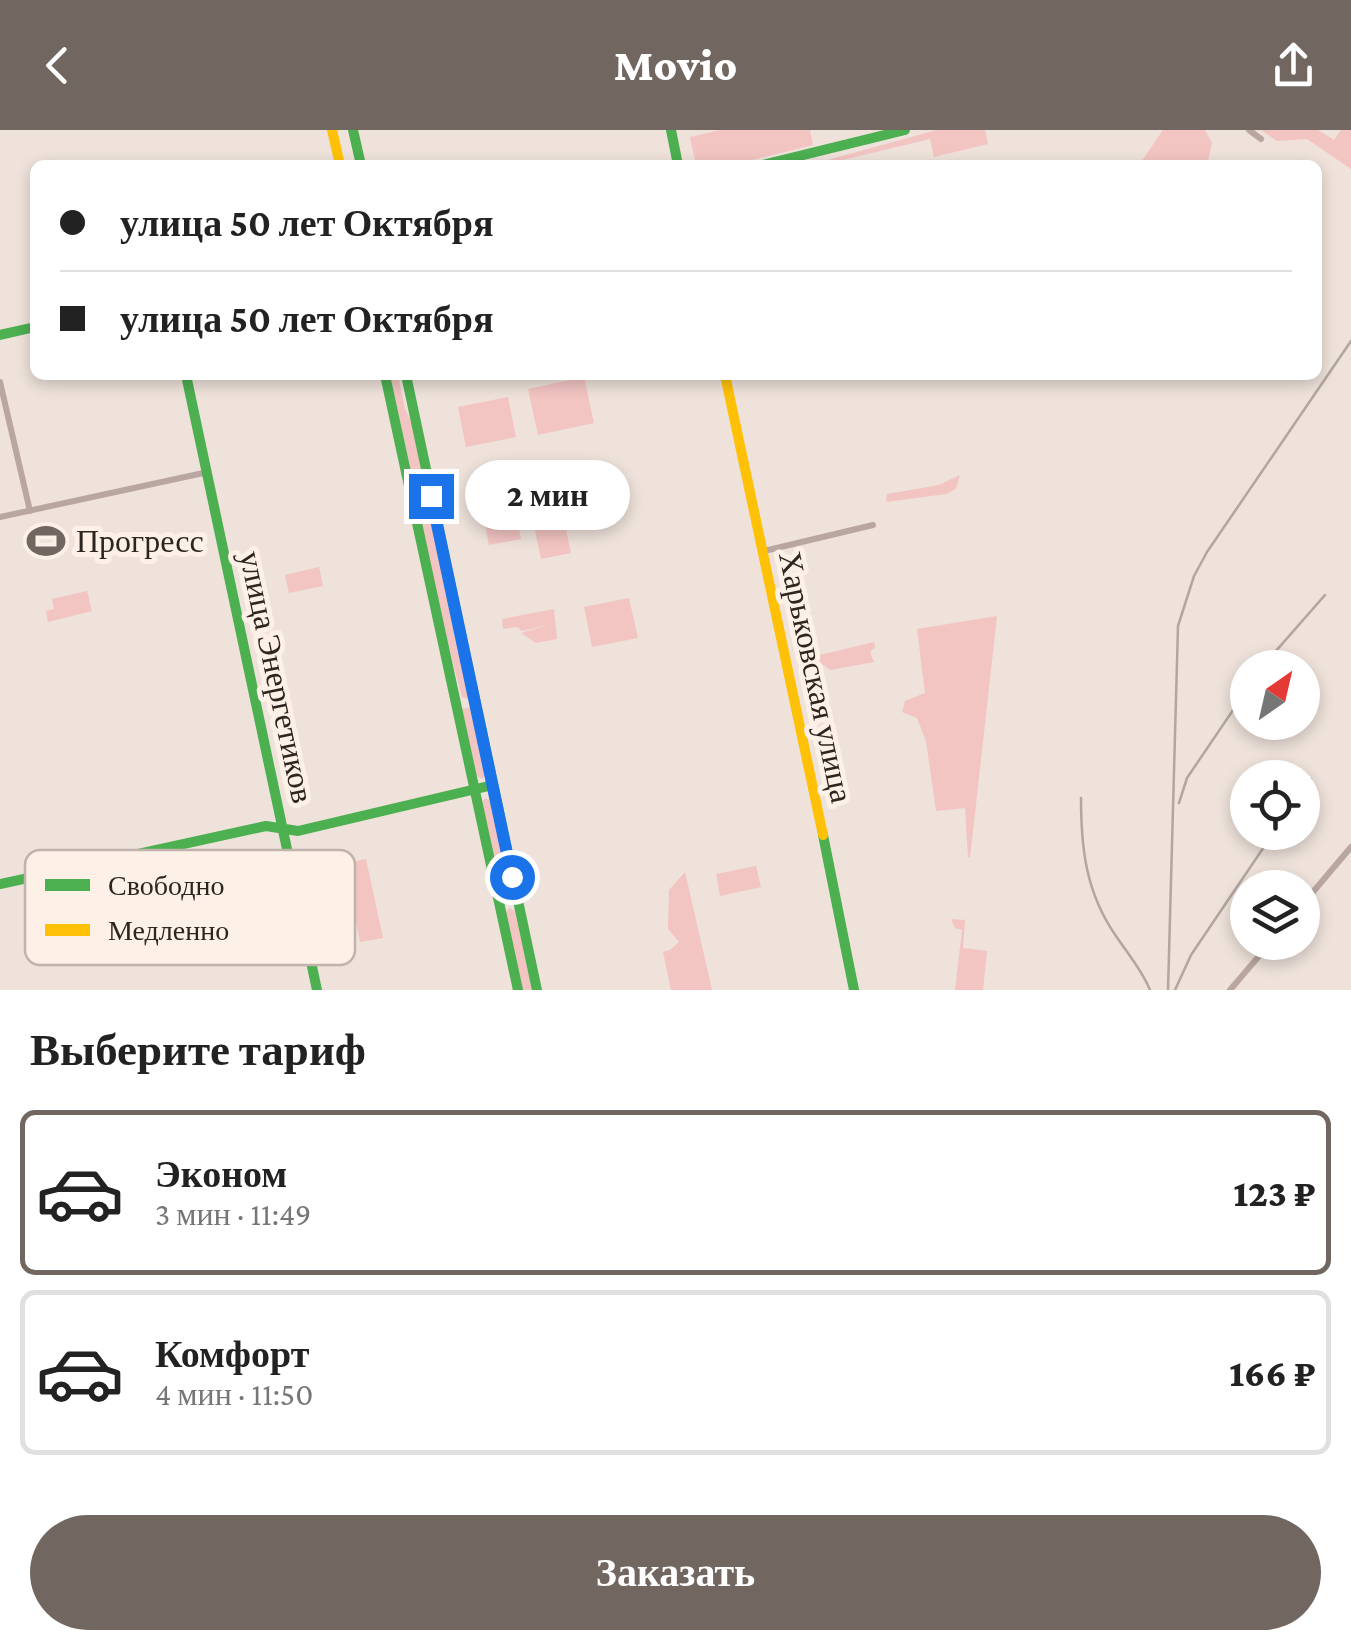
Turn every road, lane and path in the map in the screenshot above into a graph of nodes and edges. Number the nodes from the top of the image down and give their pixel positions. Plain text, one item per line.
1 (332, 130) edge
2 (353, 130) edge
3 (671, 130) edge
4 (905, 130) edge
5 (1249, 130) edge
6 (1261, 139) dead end
7 (339, 160) edge
8 (360, 160) edge
9 (677, 160) edge
10 (784, 160) edge
11 (30, 328) edge
12 (0, 335) edge
13 (187, 380) edge
14 (386, 380) edge
15 (407, 380) edge
16 (726, 380) edge
17 (0, 382) edge
18 (208, 472) junction
19 (30, 511) junction
20 (0, 517) edge
21 (873, 525) dead end
22 (764, 551) junction
23 (474, 695) junction
24 (454, 698) junction
25 (493, 785) junction
26 (474, 789) junction
27 (283, 829) junction
28 (1351, 847) edge
29 (158, 850) edge
30 (287, 850) edge
31 (25, 879) edge
32 (0, 884) edge
33 (1320, 884) edge
34 (519, 908) junction
35 (501, 912) junction
36 (1256, 960) edge
37 (312, 965) edge
38 (317, 990) edge
39 (518, 990) edge
40 (536, 990) edge
41 (854, 990) edge
42 (1230, 990) edge

1 - 7 street
2 - 8 street
3 - 9 street
4 - 10 street
5 - 6 street
11 - 12 street
13 - 18 street, улица Энергетиков
14 - 24 street
15 - 23 street
16 - 22 street, Харьковская улица
17 - 19 street
18 - 19 street
18 - 27 street, улица Энергетиков
19 - 20 street
21 - 22 street
22 - 41 street, Харьковская улица
23 - 24 street
23 - 25 street
24 - 26 street
25 - 26 street
25 - 34 street
26 - 27 street
26 - 35 street
27 - 29 street
27 - 30 street, улица Энергетиков
28 - 33 street
31 - 32 street
34 - 35 street
34 - 40 street
35 - 39 street
36 - 42 street
37 - 38 street, улица Энергетиков

